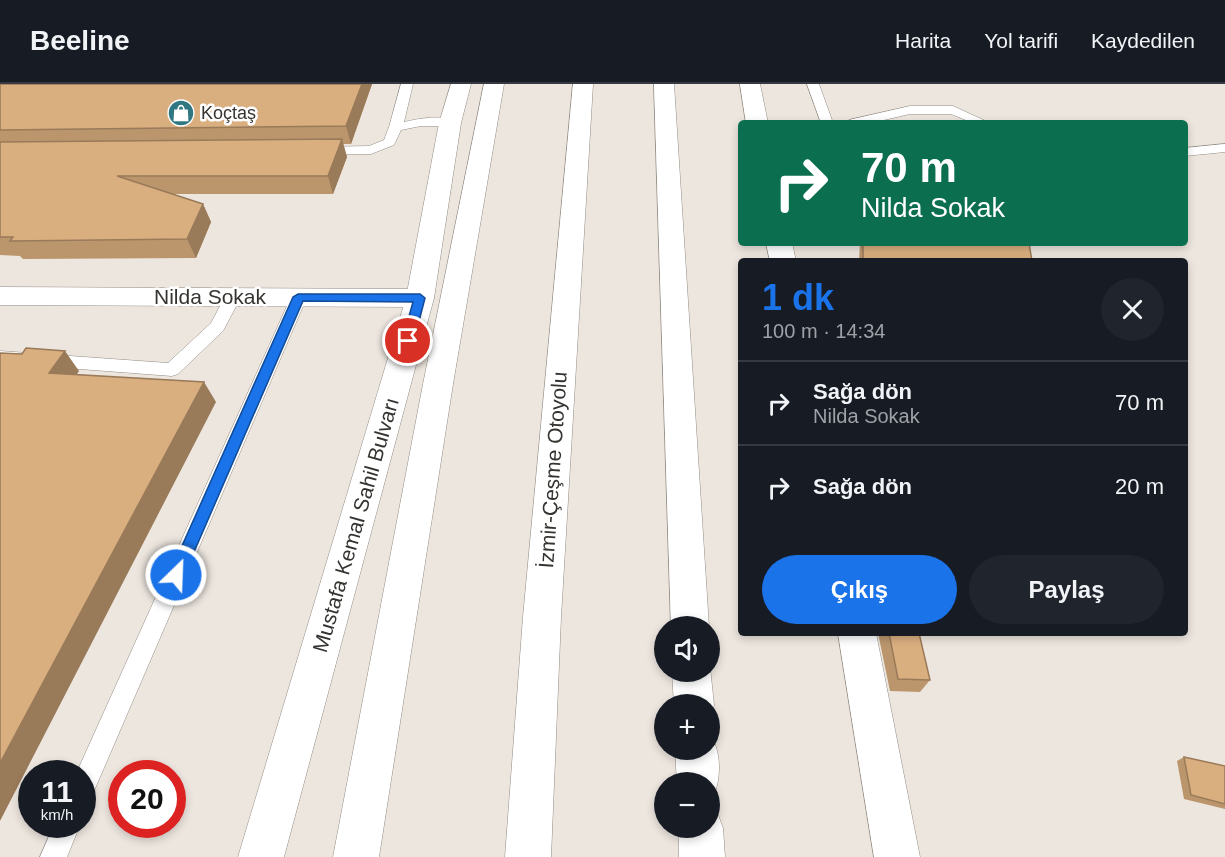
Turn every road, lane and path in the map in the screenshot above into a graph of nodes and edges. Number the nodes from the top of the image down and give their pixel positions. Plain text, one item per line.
1 (407, 84) edge
2 (461, 84) edge
3 (494, 84) edge
4 (583, 84) edge
5 (664, 84) edge
6 (750, 84) edge
7 (813, 84) edge
8 (756, 120) edge
9 (826, 120) edge
10 (867, 120) edge
11 (976, 120) edge
12 (450, 123) junction
13 (396, 127) junction
14 (1225, 148) edge
15 (301, 151) edge
16 (1188, 152) edge
17 (0, 296) edge
18 (233, 297) junction
19 (298, 297) junction
20 (420, 298) junction
21 (0, 357) edge
22 (689, 616) edge
23 (858, 636) edge
24 (95, 760) edge
25 (61, 838) edge
26 (701, 838) edge
27 (53, 857) edge
28 (261, 857) edge
29 (356, 857) edge
30 (528, 857) edge
31 (702, 857) edge
32 (897, 857) edge

1 - 13 lane
2 - 12 main road, Mustafa Kemal Sahil Bulvarı
3 - 29 main road, Mustafa Kemal Sahil Bulvarı
4 - 30 main road, İzmir-Çeşme Otoyolu
5 - 22 main road
6 - 8 main road
7 - 9 lane
10 - 11 lane
12 - 13 lane
12 - 20 main road, Mustafa Kemal Sahil Bulvarı
13 - 15 lane
14 - 16 lane
17 - 18 main road, Nilda Sokak
18 - 19 main road, Nilda Sokak
18 - 21 lane
19 - 20 main road, Nilda Sokak
19 - 24 lane
20 - 28 main road, Mustafa Kemal Sahil Bulvarı
23 - 32 main road
25 - 27 lane
26 - 31 main road

